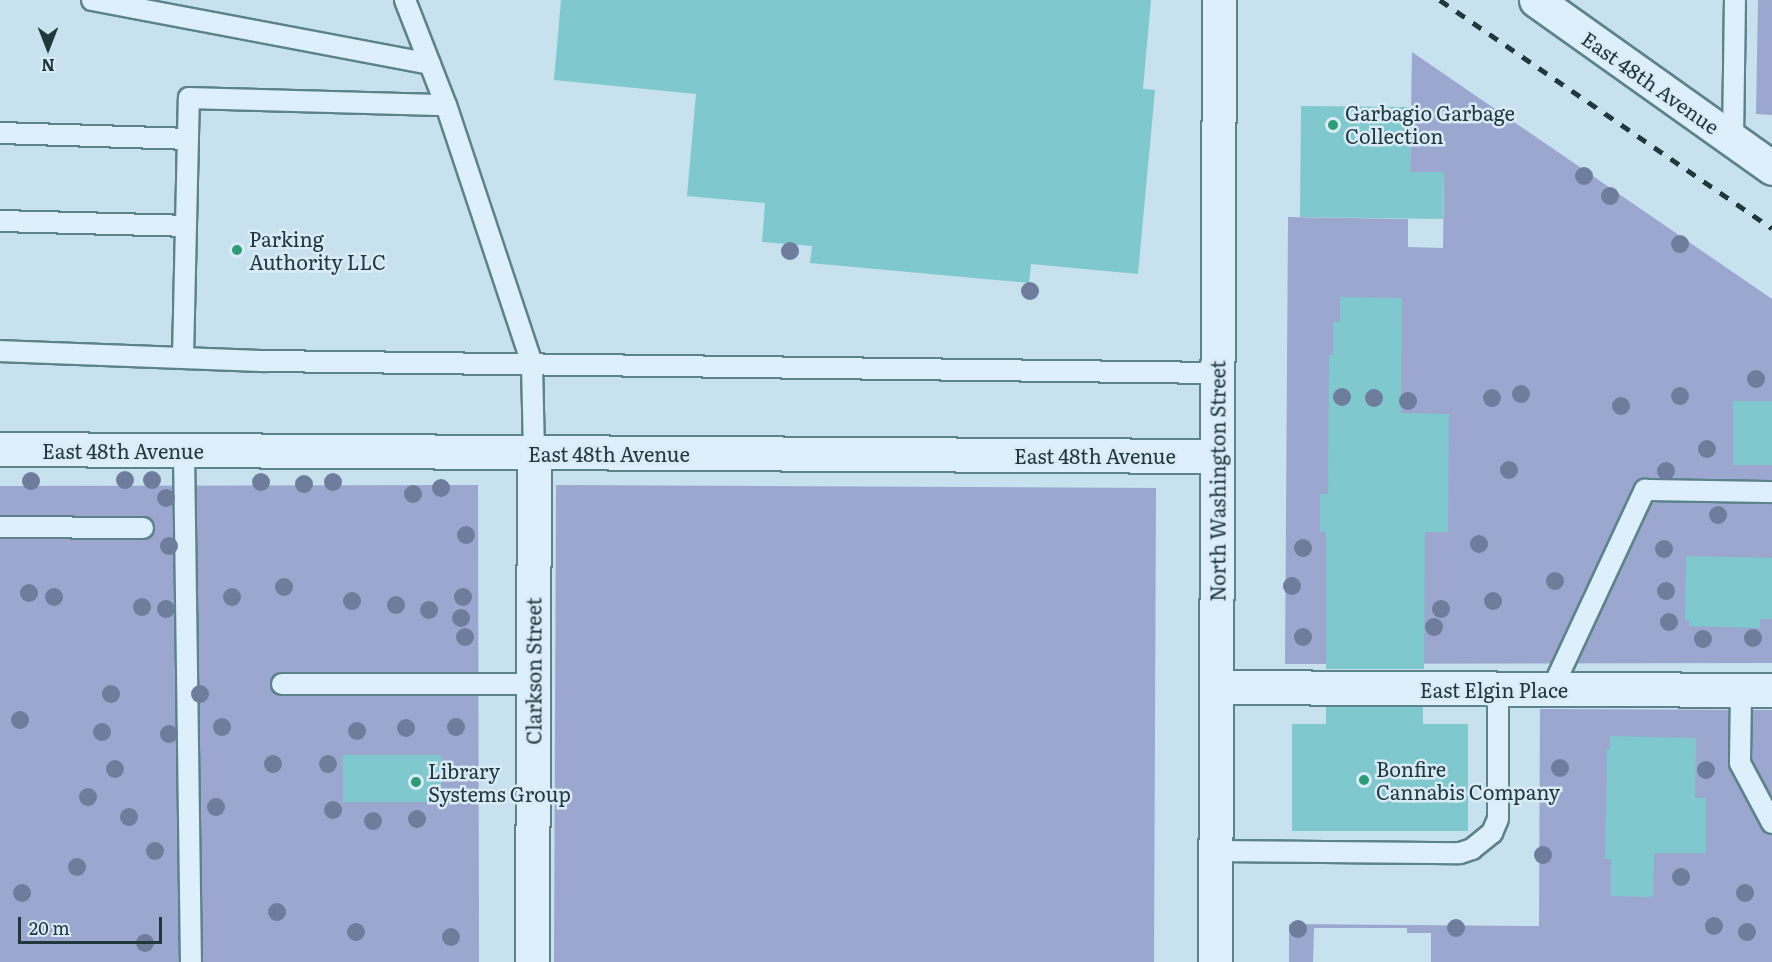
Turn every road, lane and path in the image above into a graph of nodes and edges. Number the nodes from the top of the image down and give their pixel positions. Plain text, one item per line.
1 (92, 0) edge
2 (405, 0) edge
3 (1219, 0) edge
4 (1536, 0) edge
5 (1735, 0) edge
6 (430, 64) junction
7 (446, 105) junction
8 (0, 133) edge
9 (188, 139) junction
10 (1735, 142) junction
11 (1772, 144) edge
12 (1772, 168) edge
13 (0, 221) edge
14 (186, 226) junction
15 (0, 351) edge
16 (183, 357) junction
17 (532, 364) junction
18 (1218, 373) junction
19 (0, 449) edge
20 (184, 451) junction
21 (534, 452) junction
22 (1217, 456) junction
23 (1772, 492) edge
24 (0, 527) edge
25 (143, 528) dead end
26 (282, 684) dead end
27 (532, 684) junction
28 (1216, 687) junction
29 (1498, 688) junction
30 (1552, 689) junction
31 (1756, 690) edge
32 (1772, 823) edge
33 (1215, 851) junction
34 (191, 962) edge
35 (532, 962) edge
36 (1215, 962) edge

1 - 6 lane
2 - 6 lane
3 - 18 street, North Washington Street
4 - 10 street, East 48th Avenue
5 - 10 lane
6 - 7 lane
7 - 9 lane
7 - 17 lane
8 - 9 lane
9 - 14 lane
10 - 11 street, East 48th Avenue
10 - 12 street
13 - 14 lane
14 - 16 lane
15 - 16 lane
16 - 17 lane
17 - 18 lane
17 - 21 lane
18 - 22 street, North Washington Street
19 - 20 street, East 48th Avenue
20 - 21 street, East 48th Avenue
20 - 34 lane
21 - 22 street, East 48th Avenue
21 - 27 street, Clarkson Street
22 - 28 street, North Washington Street
23 - 30 lane
24 - 25 lane
26 - 27 lane
27 - 35 street, Clarkson Street
28 - 29 street, East Elgin Place
28 - 33 street, North Washington Street
29 - 30 street, East Elgin Place
29 - 33 lane
30 - 31 street, East Elgin Place
31 - 32 lane
33 - 36 street, North Washington Street

